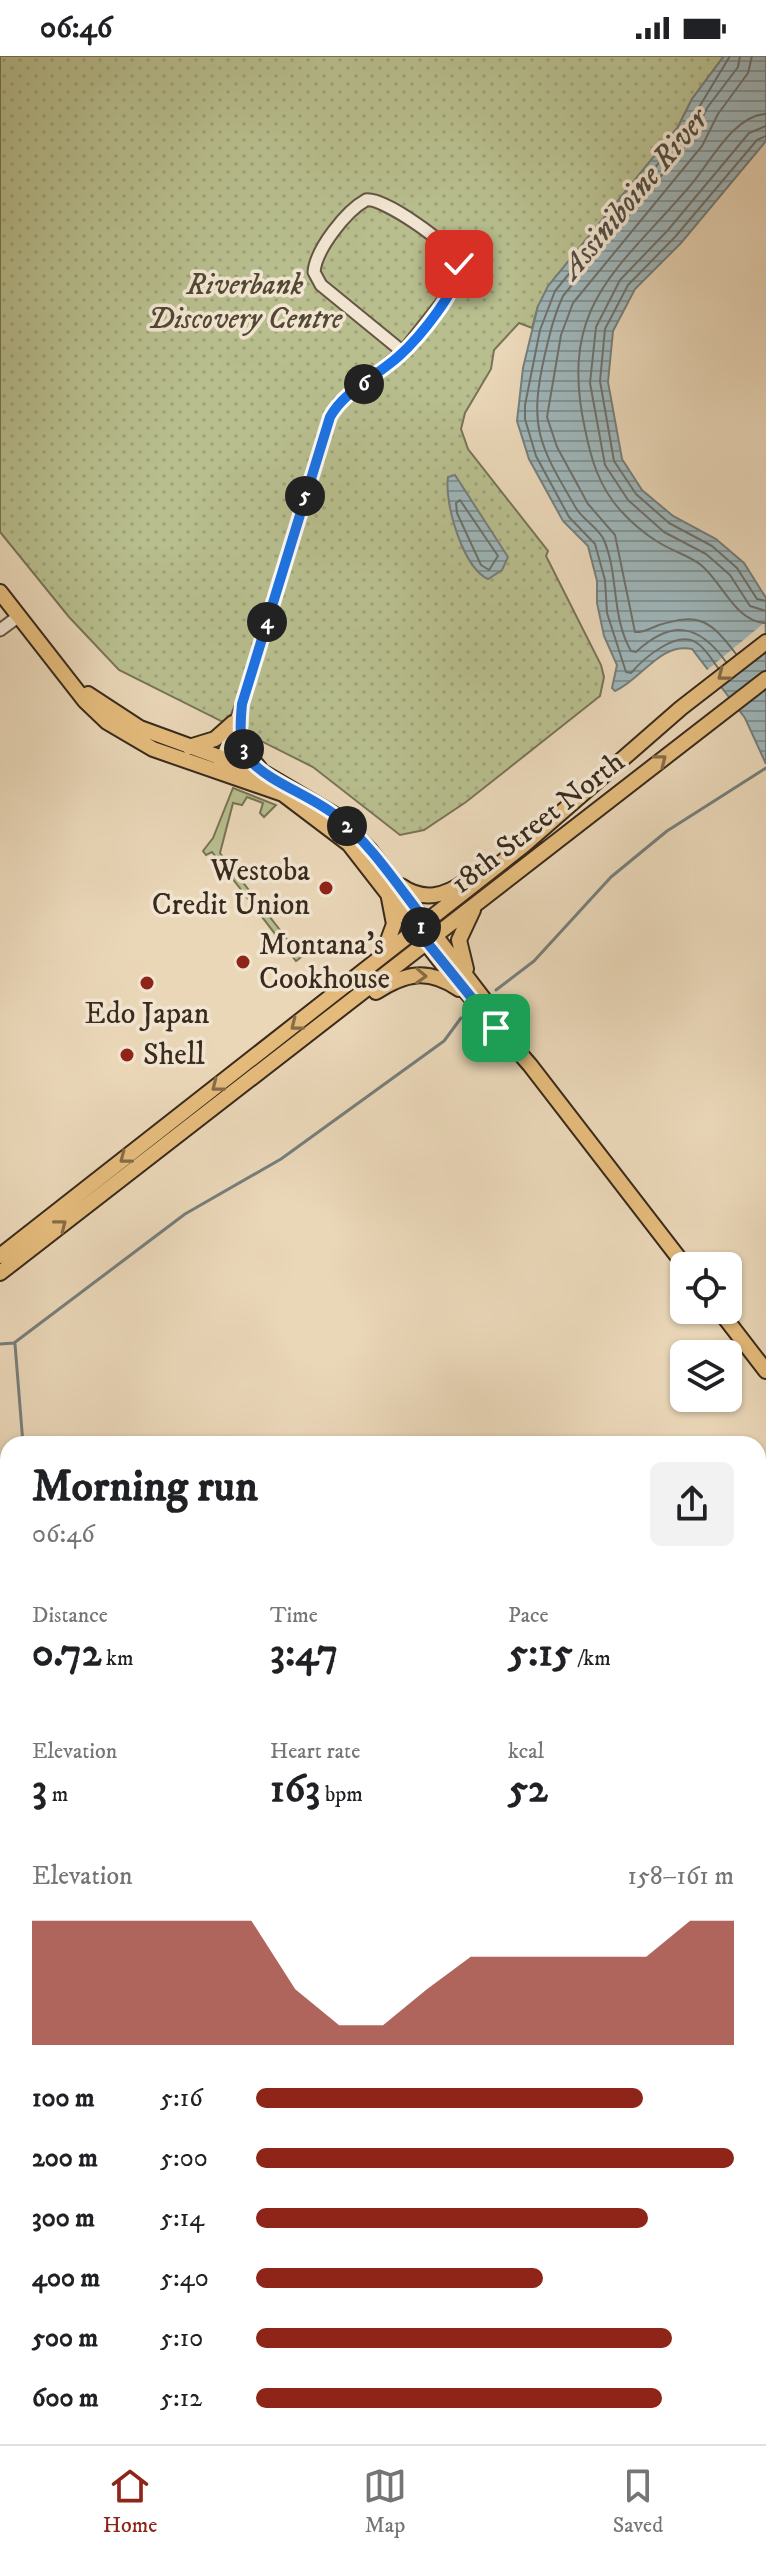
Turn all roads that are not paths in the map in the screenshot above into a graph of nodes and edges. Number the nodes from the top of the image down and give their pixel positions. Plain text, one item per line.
1 (403, 352) junction
2 (0, 592) edge
3 (19, 616) junction
4 (0, 630) edge
5 (766, 642) edge
6 (62, 670) junction
7 (766, 679) edge
8 (236, 725) junction
9 (187, 747) junction
10 (224, 766) junction
11 (266, 774) junction
12 (524, 845) junction
13 (380, 873) junction
14 (489, 894) junction
15 (422, 926) junction
16 (431, 939) junction
17 (369, 968) junction
18 (478, 990) junction
19 (484, 1015) junction
20 (283, 1055) junction
21 (530, 1065) junction
22 (674, 1252) edge
23 (0, 1256) edge
24 (0, 1273) edge
25 (730, 1324) edge
26 (766, 1371) edge

1 - 1 street
1 - 8 street
2 - 3 main road
3 - 4 street
3 - 6 main road
5 -> 12 main road, 18th Street North
6 - 9 main road
6 - 10 main road
14 -> 7 main road, 18th Street North
8 - 9 main road
8 - 10 street
8 - 11 main road
9 - 10 main road
10 - 11 main road
10 - 13 main road
11 - 13 main road
12 - 13 main road
12 - 15 main road, 18th Street North
13 - 15 main road
13 - 17 main road
14 - 16 main road, 18th Street North
14 - 18 main road
15 - 16 main road
15 - 17 main road, 18th Street North
16 - 18 main road
16 - 19 main road
16 - 20 main road, 18th Street North
17 -> 23 main road, 18th Street North
18 - 21 main road
20 -> 19 main road
19 - 21 main road
24 -> 20 main road, 18th Street North
21 - 22 main road
25 - 26 main road

